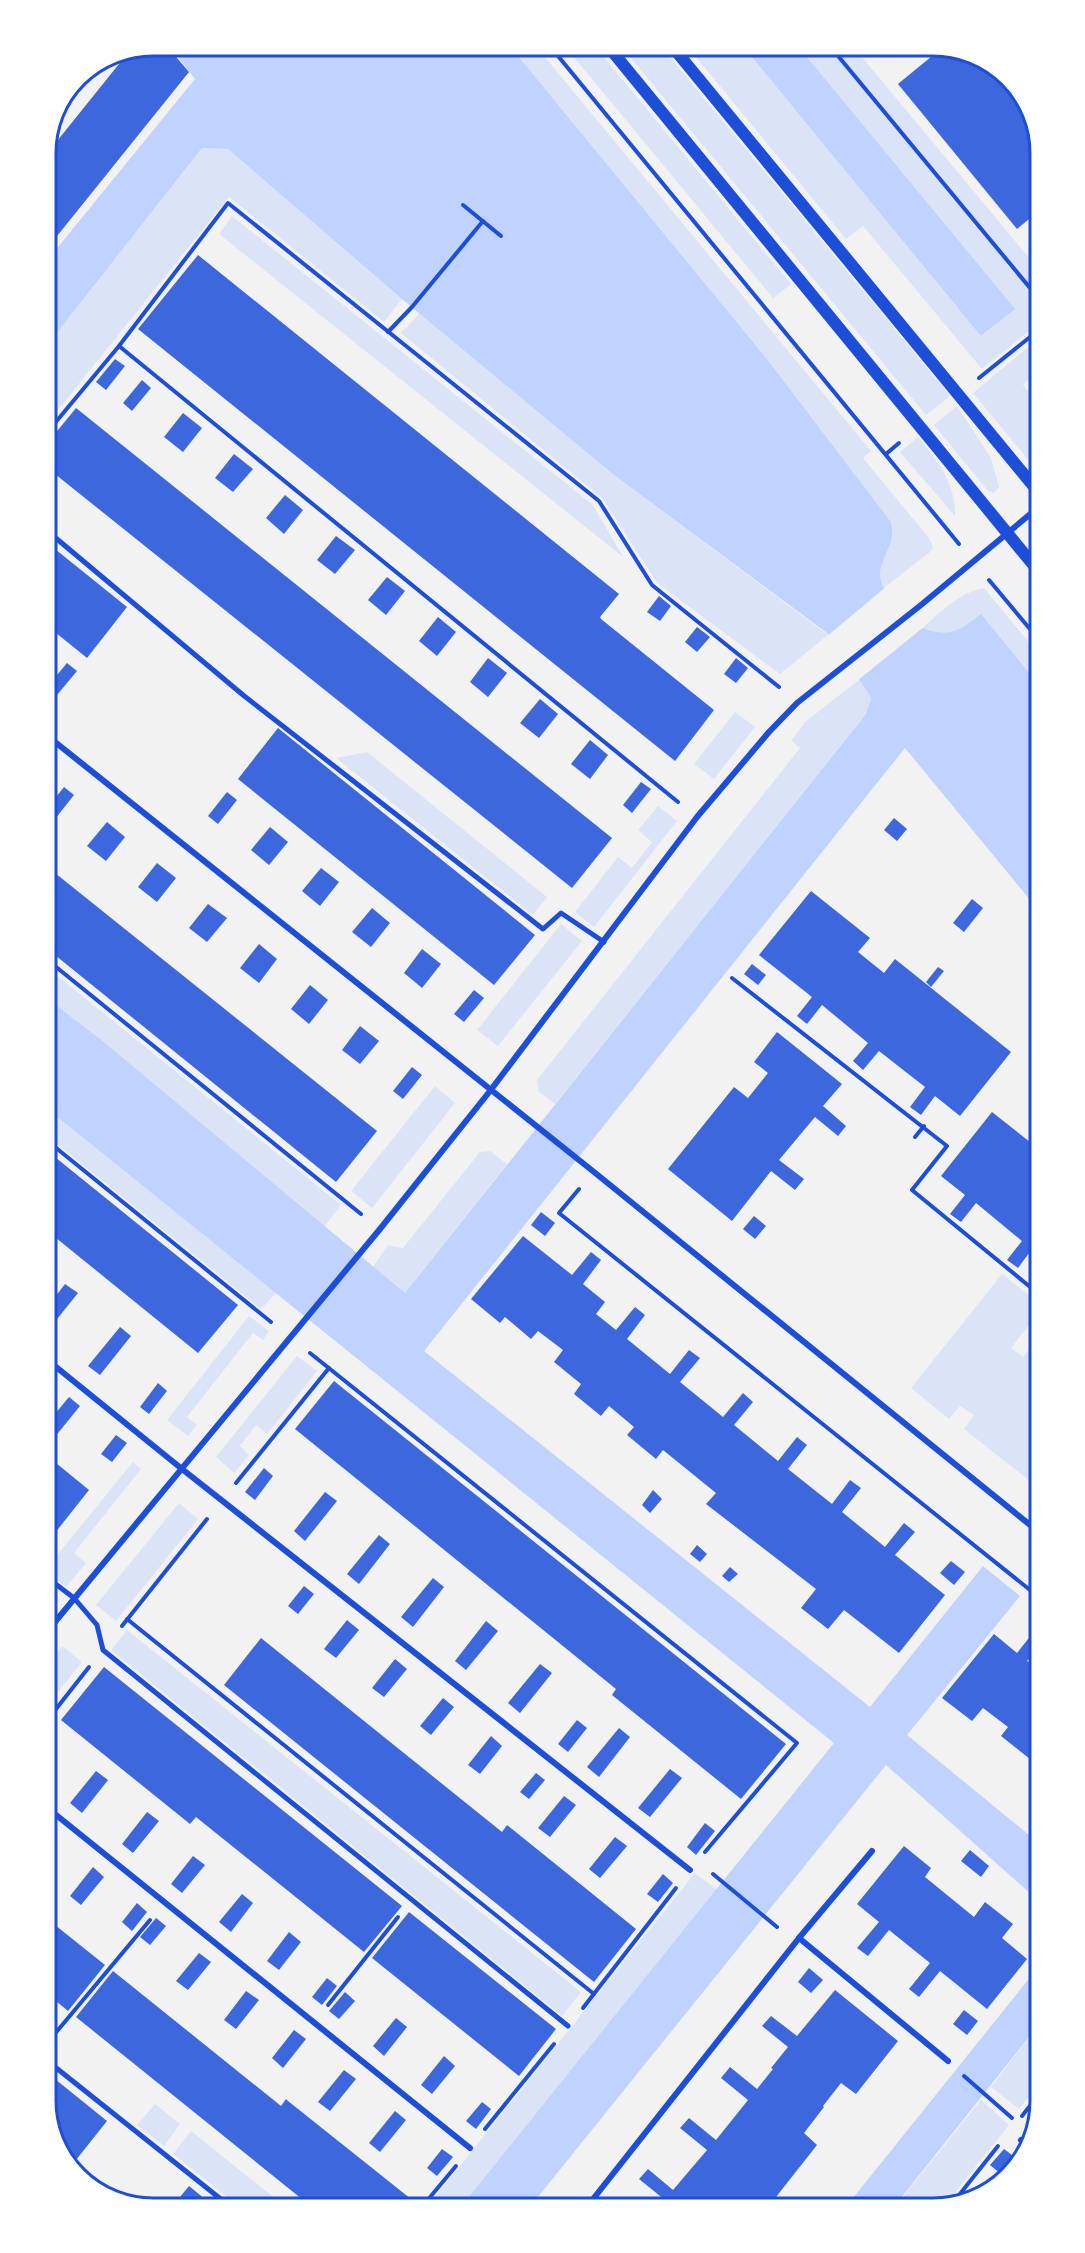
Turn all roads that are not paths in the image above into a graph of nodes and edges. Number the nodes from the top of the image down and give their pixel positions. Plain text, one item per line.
1 (616, 56) edge
2 (680, 56) edge
3 (1030, 482) edge
4 (1030, 514) edge
5 (1007, 533) junction
6 (56, 538) edge
7 (1030, 561) edge
8 (56, 743) edge
9 (604, 942) junction
10 (490, 1092) junction
11 (56, 1367) edge
12 (182, 1469) junction
13 (1030, 1525) edge
14 (56, 1584) edge
15 (74, 1598) junction
16 (56, 1620) edge
17 (56, 1815) edge
18 (872, 1851) dead end
19 (690, 1870) road end
20 (799, 1938) junction
21 (568, 2026) dead end
22 (948, 2061) road end
23 (56, 2068) edge
24 (470, 2148) dead end
25 (218, 2197) edge
26 (594, 2198) edge

1 - 5 main road
2 - 3 main road
4 - 5 street
5 - 7 main road
5 - 9 street
6 - 9 street
8 - 10 street
9 - 10 street
10 - 12 street
10 - 13 street
11 - 12 street
12 - 15 street
12 - 19 street
14 - 15 street
15 - 16 street
15 - 21 street
17 - 24 street
18 - 20 street
20 - 22 street
20 - 26 street
23 - 25 street

